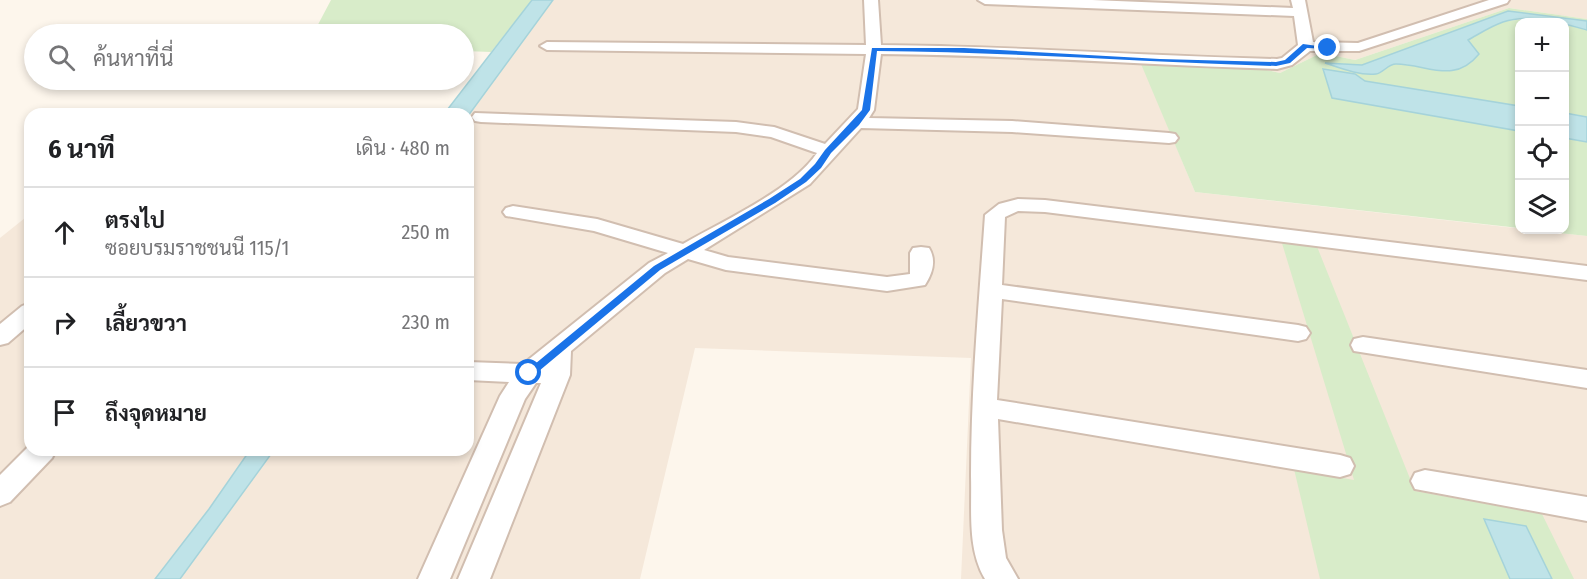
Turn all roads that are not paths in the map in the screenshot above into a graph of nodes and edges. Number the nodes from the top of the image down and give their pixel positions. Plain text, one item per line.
1 (871, 0) edge
2 (985, 0) edge
3 (1502, 0) edge
4 (1300, 6) edge
5 (547, 46) dead end
6 (1306, 46) junction
7 (874, 50) junction
8 (481, 117) dead end
9 (856, 123) junction
10 (1169, 138) dead end
11 (828, 151) junction
12 (513, 212) dead end
13 (685, 251) junction
14 (921, 253) dead end
15 (1587, 273) edge
16 (989, 290) junction
17 (24, 316) edge
18 (1299, 333) dead end
19 (0, 337) edge
20 (1363, 345) dead end
21 (558, 362) junction
22 (474, 371) edge
23 (529, 373) junction
24 (1587, 379) edge
25 (984, 407) junction
26 (36, 456) edge
27 (1340, 466) dead end
28 (1425, 481) dead end
29 (474, 488) junction
30 (510, 489) junction
31 (0, 494) edge
32 (1587, 509) edge
33 (434, 579) edge
34 (474, 579) edge
35 (1002, 579) edge

1 - 7 street
2 - 4 street
3 - 6 street
4 - 6 street
5 - 7 street
6 - 7 street
7 - 9 street
8 - 11 street
9 - 10 street
9 - 11 street
11 - 13 street
12 - 13 street
13 - 14 street
13 - 21 street
15 - 16 street
16 - 18 street
16 - 25 street
17 - 19 street
20 - 24 street
21 - 23 street
21 - 30 street
22 - 23 street
23 - 29 street
25 - 27 street
25 - 35 street
26 - 31 street
28 - 32 street
29 - 30 street
29 - 33 street
30 - 34 street

